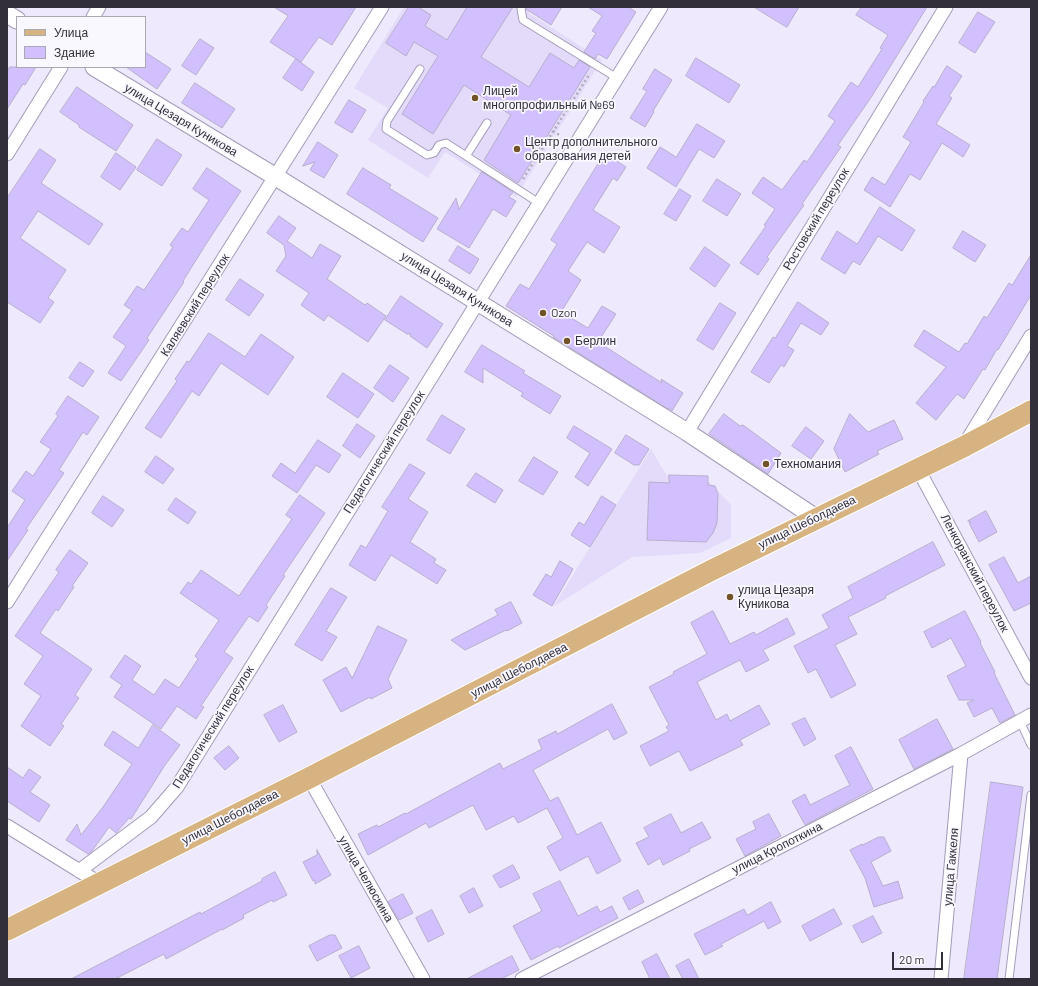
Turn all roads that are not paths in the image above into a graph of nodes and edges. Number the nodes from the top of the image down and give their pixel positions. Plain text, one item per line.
1 (99, 7) edge
2 (382, 7) edge
3 (522, 7) edge
4 (661, 7) edge
5 (946, 7) edge
6 (7, 14) edge
7 (94, 16) edge
8 (16, 19) edge
9 (60, 68) edge
10 (96, 68) edge
11 (420, 68) dead end
12 (617, 78) junction
13 (487, 123) dead end
14 (7, 154) edge
15 (466, 156) junction
16 (276, 177) junction
17 (539, 203) junction
18 (478, 302) junction
19 (1031, 336) edge
20 (1031, 411) edge
21 (687, 432) junction
22 (964, 446) junction
23 (918, 468) junction
24 (816, 518) junction
25 (7, 602) edge
26 (1031, 678) edge
27 (1026, 718) edge
28 (1031, 745) edge
29 (961, 754) junction
30 (309, 778) junction
31 (1031, 795) edge
32 (7, 826) edge
33 (79, 871) junction
34 (99, 883) junction
35 (7, 930) edge
36 (423, 979) edge
37 (522, 979) edge
38 (941, 979) edge
39 (1009, 979) edge

1 - 7 street
2 - 16 street, Каляевский переулок
3 - 12 lane
4 - 12 street, Педагогический переулок
5 - 21 street, Ростовский переулок
6 - 8 street
9 - 14 street
10 - 16 street, улица Цезаря Куникова
11 - 15 lane
12 - 17 street, Педагогический переулок
13 - 15 lane
15 - 17 lane
16 - 18 street, улица Цезаря Куникова
16 - 25 street, Каляевский переулок
17 - 18 street, Педагогический переулок
18 - 21 street, улица Цезаря Куникова
18 - 33 street, Педагогический переулок
19 - 22 street
20 - 22 main road, улица Шеболдаева
21 - 24 street, улица Цезаря Куникова
22 - 23 main road, улица Шеболдаева
23 - 24 main road, улица Шеболдаева
23 - 26 street, Ленкоранский переулок
24 - 30 main road, улица Шеболдаева
27 - 28 lane
27 - 29 street, улица Кропоткина
29 - 37 street, улица Кропоткина
29 - 38 street, улица Гаккеля
30 - 34 main road, улица Шеболдаева
30 - 36 street, улица Челюскина
31 - 39 lane
32 - 33 street
33 - 34 street
34 - 35 main road, улица Шеболдаева

